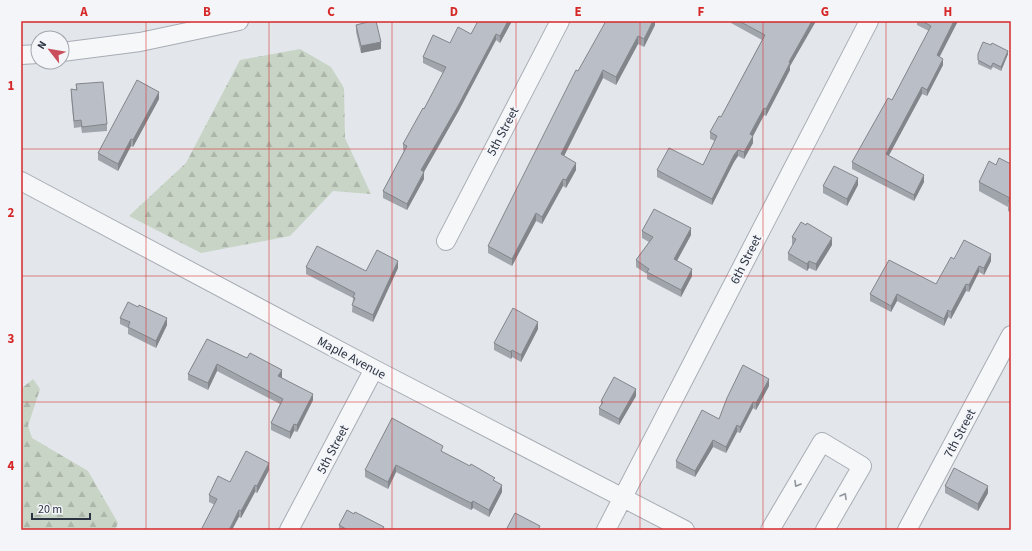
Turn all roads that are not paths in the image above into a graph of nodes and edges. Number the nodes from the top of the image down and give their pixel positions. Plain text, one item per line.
1 (239, 21) edge
2 (560, 21) edge
3 (869, 21) edge
4 (70, 51) edge
5 (21, 181) edge
6 (446, 241) dead end
7 (1011, 336) edge
8 (374, 369) junction
9 (623, 498) junction
10 (289, 530) edge
11 (606, 530) edge
12 (685, 530) edge
13 (770, 530) edge
14 (825, 530) edge
15 (907, 530) edge

1 - 4 street
2 - 6 street, 5th Street
3 - 9 street, 6th Street
5 - 8 street, Maple Avenue
7 - 15 street, 7th Street
8 - 9 street, Maple Avenue
8 - 10 street, 5th Street
9 - 11 street, 6th Street
9 - 12 street, Maple Avenue
14 -> 13 street

